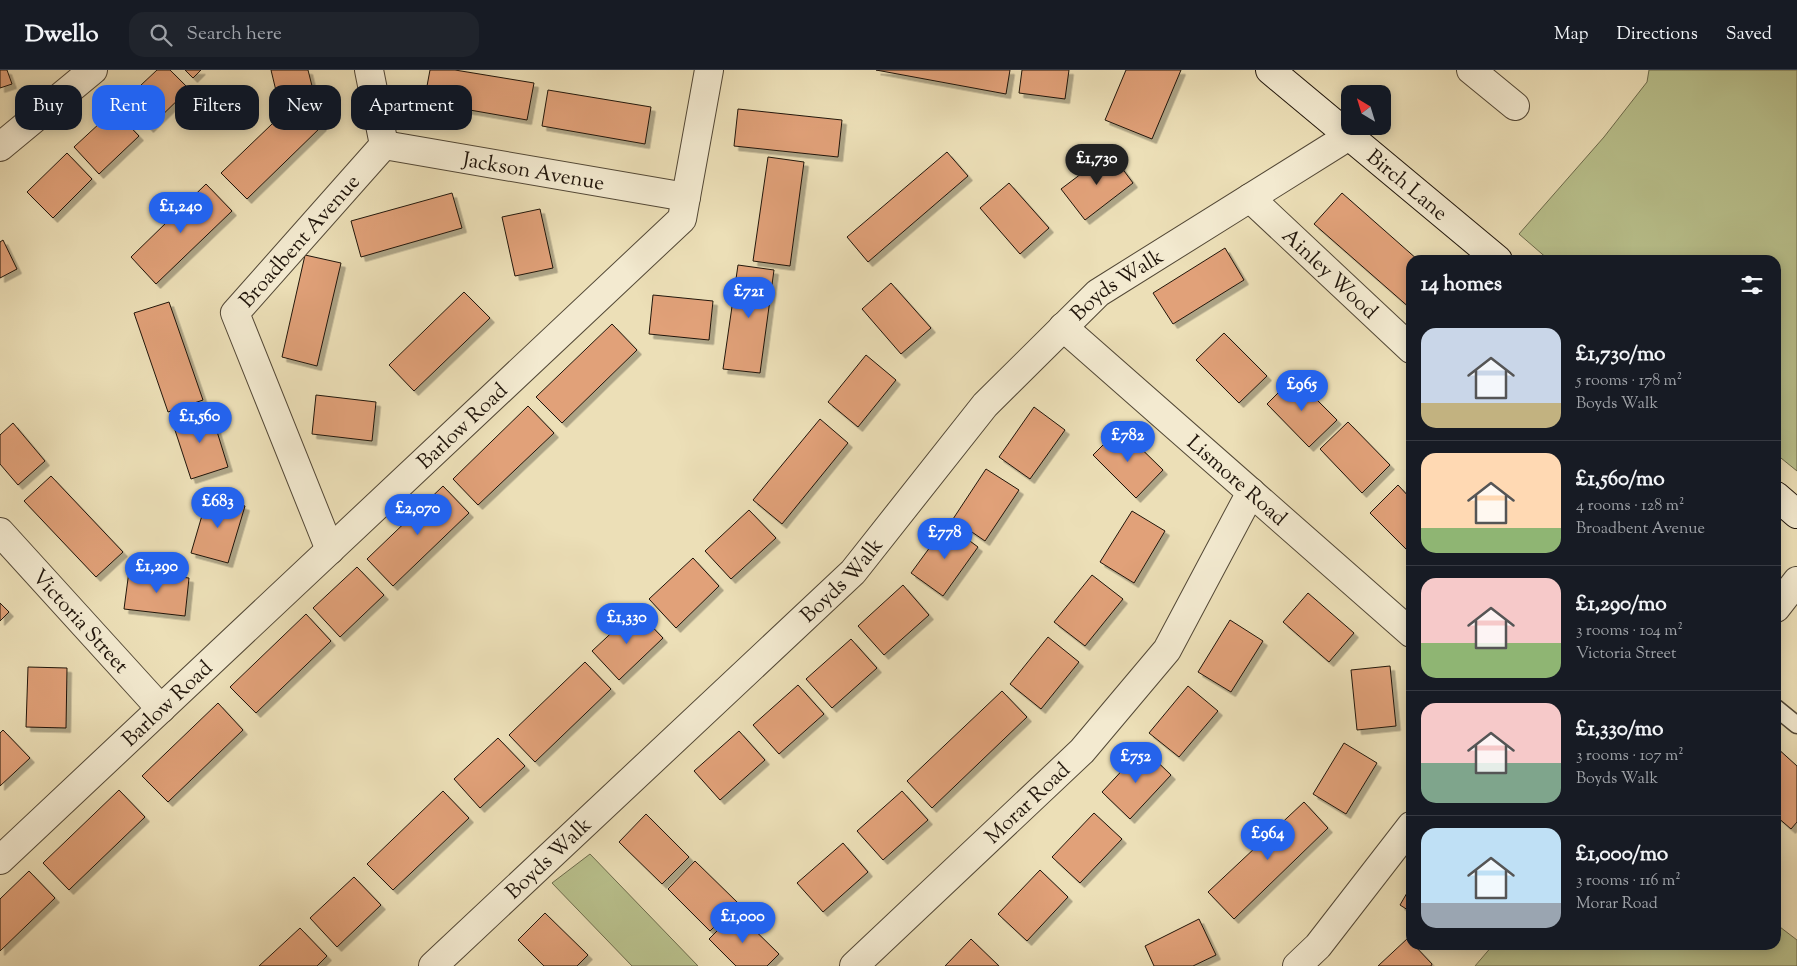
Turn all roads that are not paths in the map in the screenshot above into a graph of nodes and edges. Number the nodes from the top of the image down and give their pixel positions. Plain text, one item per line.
1 (93, 70) edge
2 (369, 70) edge
3 (710, 70) edge
4 (1270, 70) edge
5 (1471, 70) edge
6 (1515, 106) dead end
7 (1349, 136) junction
8 (384, 145) junction
9 (0, 147) edge
10 (686, 197) junction
11 (1250, 198) junction
12 (1492, 255) edge
13 (1063, 328) junction
14 (1406, 344) edge
15 (1251, 492) junction
16 (1781, 500) edge
17 (1797, 514) edge
18 (0, 532) edge
19 (330, 550) junction
20 (1797, 581) edge
21 (1781, 602) edge
22 (1406, 629) edge
23 (161, 709) junction
24 (1781, 712) edge
25 (1797, 726) edge
26 (1406, 832) edge
27 (0, 860) edge
28 (433, 966) edge
29 (854, 966) edge
30 (1297, 966) edge

1 - 9 street
2 - 8 street
3 - 10 street, Barlow Road
4 - 7 street, Birch Lane
5 - 6 street
7 - 11 street, Boyds Walk
7 - 12 street, Birch Lane
8 - 10 street, Jackson Avenue
8 - 19 street, Broadbent Avenue
10 - 19 street, Barlow Road
11 - 13 street, Boyds Walk
11 - 14 street, Ainley Wood
13 - 15 street, Lismore Road
13 - 28 street, Boyds Walk
15 - 22 street, Lismore Road
15 - 29 street, Morar Road
16 - 17 street
18 - 23 street, Victoria Street
19 - 23 street, Barlow Road
20 - 21 street
23 - 27 street, Barlow Road
24 - 25 lane
26 - 30 street

